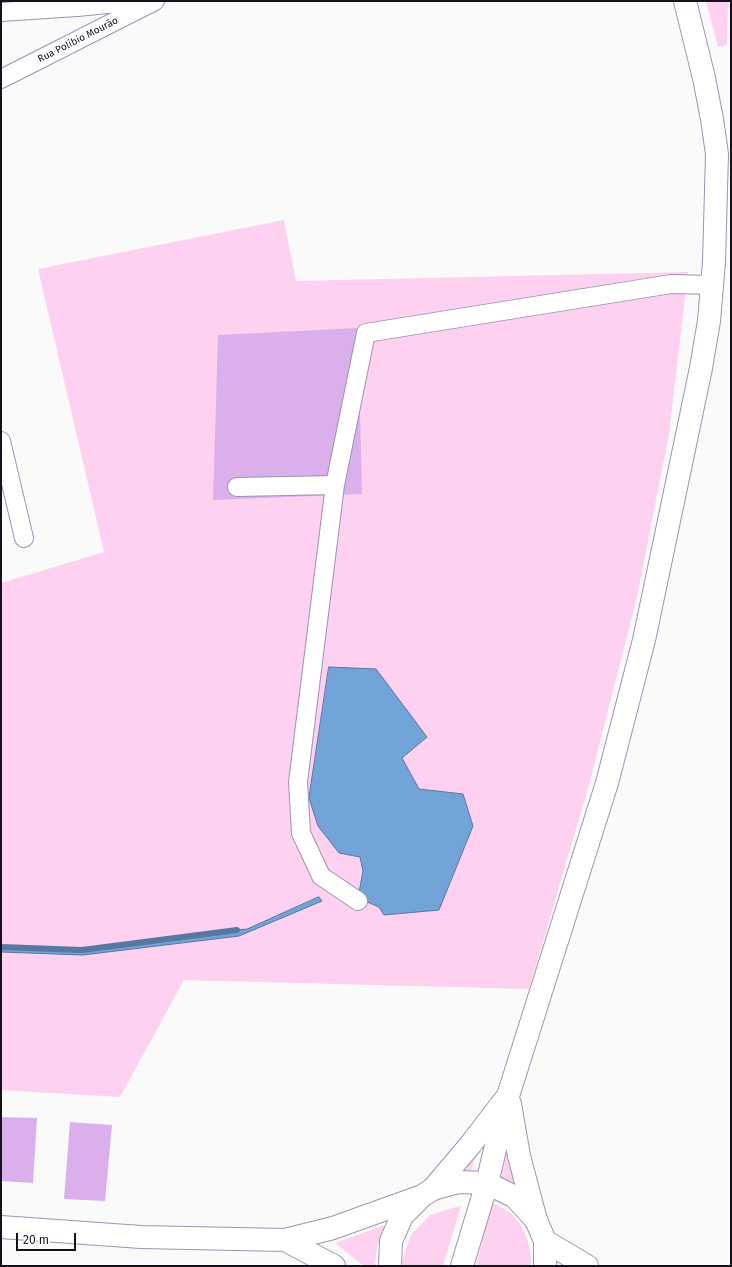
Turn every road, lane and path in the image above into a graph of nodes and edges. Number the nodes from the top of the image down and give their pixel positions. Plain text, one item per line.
1 (138, 1) edge
2 (155, 1) edge
3 (685, 1) edge
4 (1, 12) edge
5 (1, 79) edge
6 (731, 182) edge
7 (714, 262) junction
8 (712, 285) junction
9 (1, 441) edge
10 (335, 484) junction
11 (237, 486) dead end
12 (24, 538) dead end
13 (358, 902) dead end
14 (508, 1096) junction
15 (487, 1183) junction
16 (427, 1192) junction
17 (536, 1220) junction
18 (1, 1227) edge
19 (285, 1240) junction
20 (545, 1242) junction
21 (334, 1266) edge
22 (390, 1266) edge
23 (462, 1266) edge
24 (545, 1266) edge
25 (587, 1266) edge

1 - 4 street
2 - 5 street, Rua Políbio Mourão
3 - 7 main road
6 - 7 main road
7 - 8 main road
8 - 10 street
8 - 14 main road
9 - 12 street
10 - 11 street
10 - 13 street
14 - 15 main road
14 - 16 main road
14 - 17 main road
15 - 16 main road
15 - 17 main road
15 - 23 main road
16 - 19 main road
16 - 22 main road
17 - 20 main road
18 - 19 main road
19 - 21 main road
20 - 24 main road
20 - 25 main road

